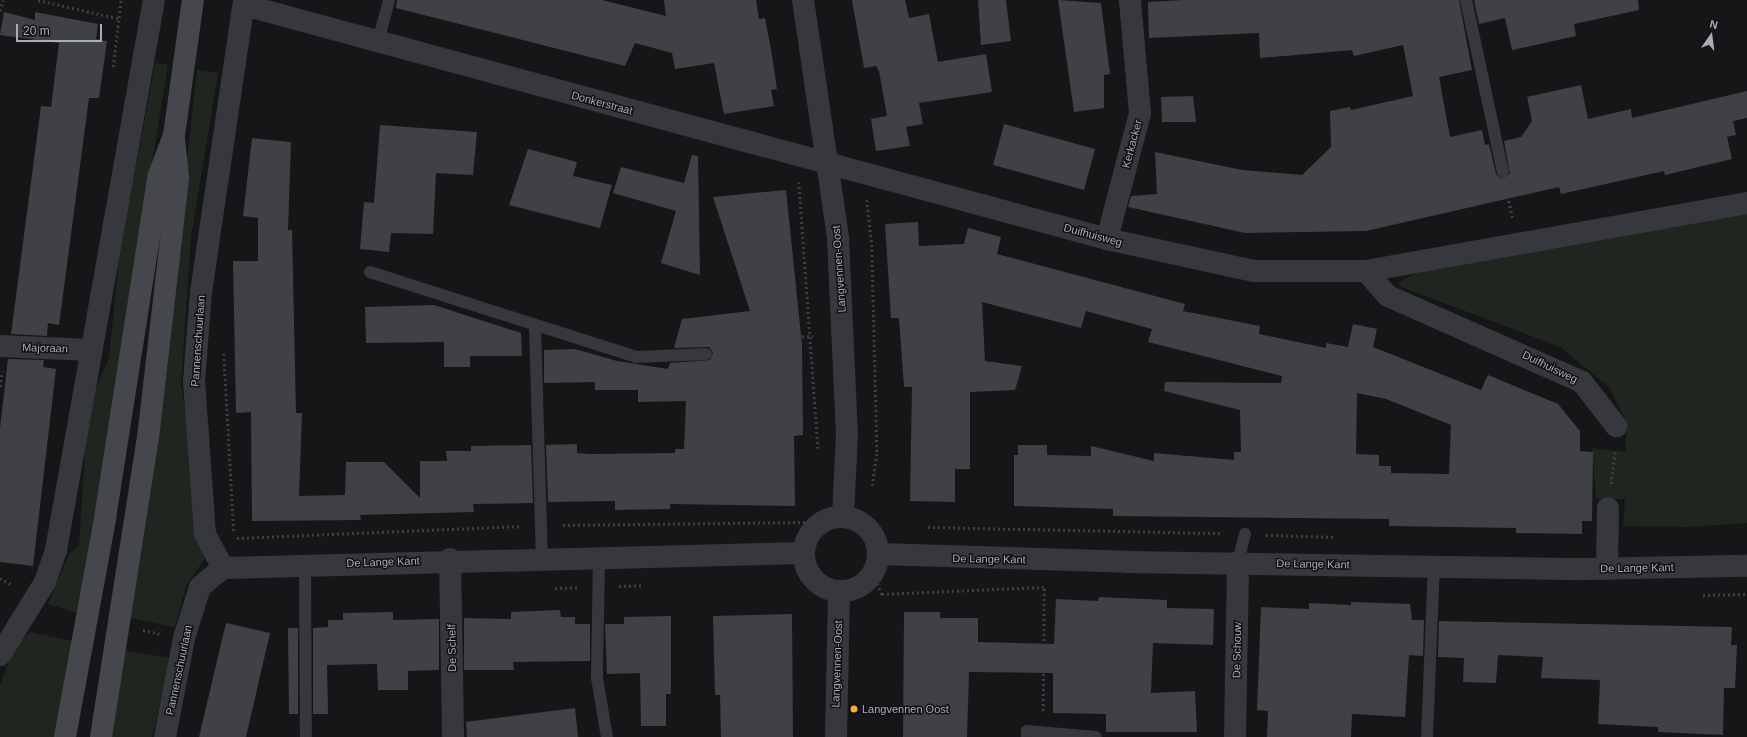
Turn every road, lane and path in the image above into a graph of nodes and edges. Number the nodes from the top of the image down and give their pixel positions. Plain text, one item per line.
1 (3, 0) edge
2 (38, 0) edge
3 (153, 0) edge
4 (193, 0) edge
5 (389, 0) edge
6 (803, 0) edge
7 (1130, 0) edge
8 (1466, 0) edge
9 (244, 2) edge
10 (0, 11) edge
11 (121, 19) dead end
12 (378, 42) junction
13 (174, 135) junction
14 (797, 155) junction
15 (826, 163) junction
16 (1503, 172) joint
17 (864, 174) junction
18 (1747, 204) edge
19 (1107, 239) junction
20 (1518, 245) junction
21 (1366, 271) junction
22 (370, 272) dead end
23 (535, 326) junction
24 (843, 335) junction
25 (812, 336) junction
26 (0, 346) edge
27 (224, 348) dead end
28 (90, 350) junction
29 (706, 354) joint
30 (1616, 426) joint
31 (818, 454) dead end
32 (1608, 508) joint
33 (843, 516) junction
34 (820, 518) junction
35 (541, 525) junction
36 (868, 527) junction
37 (923, 527) dead end
38 (1246, 534) junction
39 (1340, 537) dead end
40 (234, 538) junction
41 (804, 553) junction
42 (879, 554) junction
43 (599, 558) junction
44 (450, 560) junction
45 (542, 560) junction
46 (1050, 560) junction
47 (1238, 562) junction
48 (305, 566) junction
49 (1434, 566) junction
50 (1747, 566) edge
51 (230, 568) junction
52 (1608, 569) junction
53 (839, 591) junction
54 (0, 655) edge
55 (1043, 732) junction
56 (66, 737) edge
57 (101, 737) edge
58 (165, 737) edge
59 (306, 737) edge
60 (453, 737) edge
61 (607, 737) edge
62 (836, 737) edge
63 (1027, 737) edge
64 (1096, 737) edge
65 (1235, 737) edge
66 (1427, 737) edge

1 - 10 path
2 - 11 path
3 - 28 street
4 - 13 main road
5 - 12 lane
6 - 15 street, Langvennen-Oost
7 - 19 street, Kerkacker
8 - 16 lane
9 - 12 street, Donkerstraat
9 - 51 street, Pannenschuurlaan
12 - 14 street, Donkerstraat
13 - 56 main road
13 - 57 main road
14 - 15 street, Donkerstraat
14 - 25 path
15 - 17 street, Duifhuisweg
15 - 24 street, Langvennen-Oost
16 - 20 path
17 - 19 street, Duifhuisweg
17 - 36 path
18 - 20 street, Duifhuisweg
19 - 21 street, Duifhuisweg
20 - 21 street, Duifhuisweg
21 - 30 street, Duifhuisweg
22 - 23 lane
23 - 29 lane
23 - 35 lane
24 - 25 path
24 - 33 street, Langvennen-Oost
25 - 29 path
25 - 31 path
26 - 28 street, Majoraan
27 - 40 path
28 - 54 street
30 - 32 path
32 - 52 street
33 - 34 street
33 - 36 street
34 - 35 path
34 - 41 street
35 - 40 path
35 - 45 lane
36 - 42 street
37 - 38 path
38 - 39 path
38 - 47 lane
40 - 51 path
41 - 43 street, De Lange Kant
41 - 53 street
42 - 46 street, De Lange Kant
42 - 53 street
43 - 45 street, De Lange Kant
43 - 61 lane
44 - 45 street, De Lange Kant
44 - 48 street, De Lange Kant
44 - 60 street, De Schelf
46 - 47 street, De Lange Kant
46 - 55 path
47 - 49 street, De Lange Kant
47 - 65 street, De Schouw
48 - 51 street, De Lange Kant
48 - 59 lane
49 - 52 street, De Lange Kant
49 - 66 lane
50 - 52 street, De Lange Kant
51 - 58 street, Pannenschuurlaan
53 - 62 street, Langvennen-Oost
55 - 63 lane
55 - 64 lane

